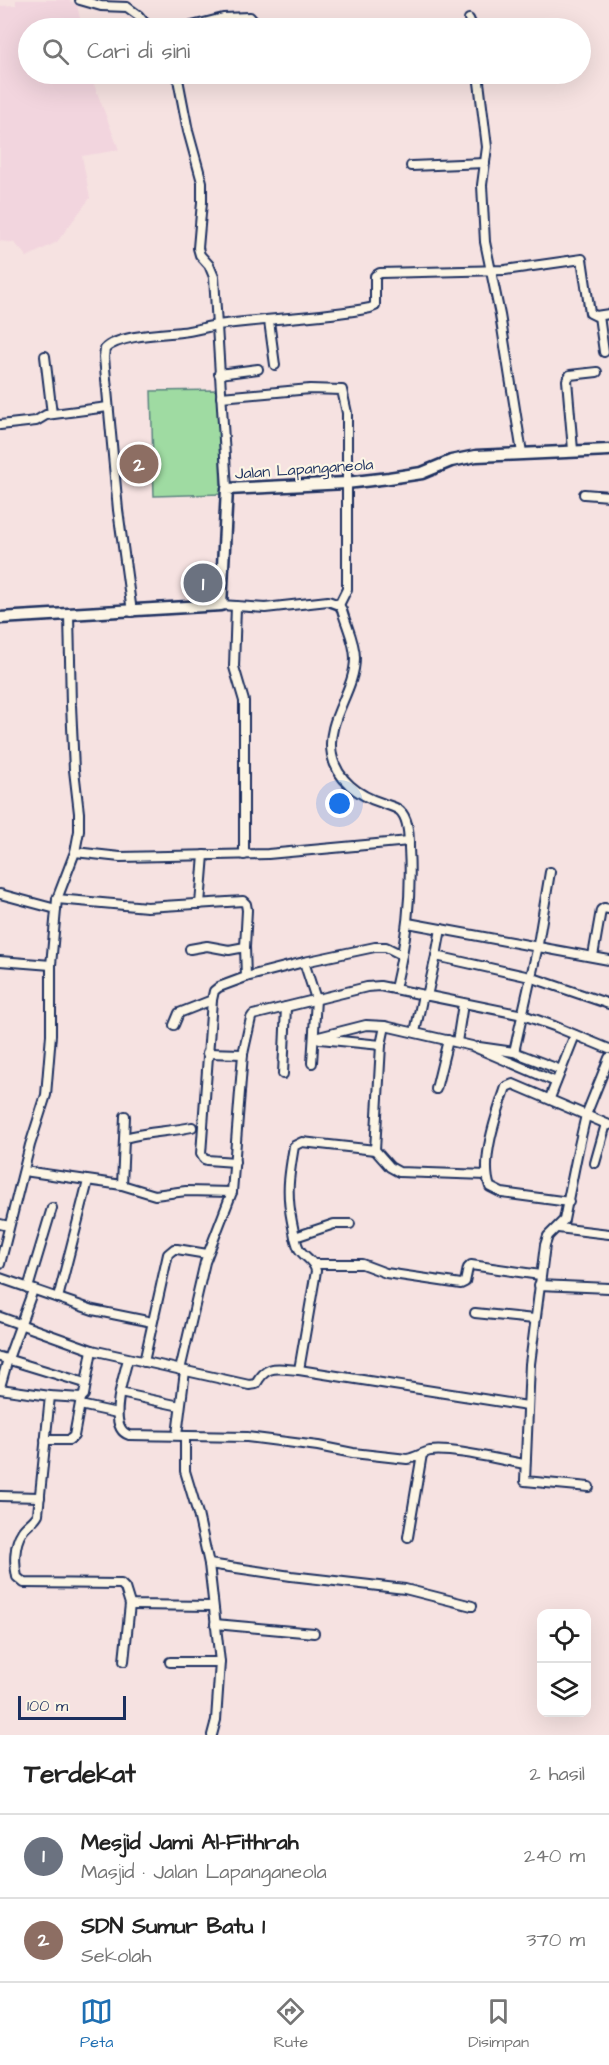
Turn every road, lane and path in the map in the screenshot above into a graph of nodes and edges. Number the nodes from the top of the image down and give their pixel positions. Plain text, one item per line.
1 (80, 0) edge
2 (141, 18) edge
3 (223, 18) edge
4 (251, 18) edge
5 (179, 84) edge
6 (479, 84) edge
7 (484, 163) junction
8 (411, 166) dead end
9 (491, 270) junction
10 (609, 314) edge
11 (599, 316) junction
12 (269, 321) junction
13 (218, 325) junction
14 (604, 352) dead end
15 (45, 356) dead end
16 (275, 365) dead end
17 (258, 369) dead end
18 (597, 372) dead end
19 (219, 374) junction
20 (221, 397) junction
21 (108, 407) junction
22 (52, 414) junction
23 (0, 425) edge
24 (573, 450) junction
25 (609, 450) edge
26 (522, 453) junction
27 (346, 483) junction
28 (227, 489) junction
29 (584, 494) dead end
30 (609, 496) edge
31 (221, 605) junction
32 (339, 605) junction
33 (236, 606) junction
34 (132, 612) junction
35 (69, 615) junction
36 (0, 618) edge
37 (409, 841) junction
38 (75, 852) junction
39 (204, 855) junction
40 (244, 855) junction
41 (550, 872) dead end
42 (0, 894) edge
43 (57, 899) junction
44 (200, 903) junction
45 (56, 909) junction
46 (609, 909) edge
47 (408, 923) junction
48 (441, 929) junction
49 (537, 946) junction
50 (245, 947) junction
51 (190, 949) dead end
52 (402, 955) junction
53 (436, 956) junction
54 (593, 956) junction
55 (609, 960) edge
56 (0, 961) edge
57 (304, 962) junction
58 (51, 966) junction
59 (246, 977) junction
60 (530, 977) junction
61 (395, 989) junction
62 (425, 996) junction
63 (316, 999) junction
64 (212, 1000) junction
65 (463, 1004) junction
66 (609, 1004) edge
67 (286, 1007) junction
68 (524, 1015) junction
69 (174, 1025) dead end
70 (385, 1026) junction
71 (415, 1032) junction
72 (574, 1035) junction
73 (315, 1038) junction
74 (447, 1040) junction
75 (457, 1042) junction
76 (381, 1045) junction
77 (472, 1046) junction
78 (609, 1049) edge
79 (514, 1052) junction
80 (207, 1053) junction
81 (243, 1054) junction
82 (609, 1058) edge
83 (312, 1064) dead end
84 (561, 1070) junction
85 (283, 1074) dead end
86 (555, 1082) junction
87 (598, 1085) junction
88 (436, 1089) dead end
89 (609, 1089) edge
90 (550, 1098) junction
91 (586, 1115) junction
92 (125, 1116) dead end
93 (608, 1125) edge
94 (192, 1127) dead end
95 (125, 1138) junction
96 (375, 1150) junction
97 (235, 1162) junction
98 (595, 1163) dead end
99 (24, 1170) junction
100 (487, 1175) junction
101 (88, 1181) junction
102 (122, 1185) junction
103 (232, 1192) junction
104 (569, 1202) junction
105 (52, 1208) dead end
106 (0, 1224) edge
107 (350, 1224) dead end
108 (9, 1226) junction
109 (558, 1228) junction
110 (609, 1234) edge
111 (295, 1237) junction
112 (207, 1254) junction
113 (0, 1264) edge
114 (315, 1264) junction
115 (540, 1275) junction
116 (0, 1278) edge
117 (539, 1285) junction
118 (609, 1288) edge
119 (30, 1289) junction
120 (58, 1298) junction
121 (475, 1313) dead end
122 (0, 1317) edge
123 (534, 1319) junction
124 (152, 1322) junction
125 (21, 1325) junction
126 (92, 1350) junction
127 (4, 1358) edge
128 (128, 1359) junction
129 (144, 1362) junction
130 (183, 1371) junction
131 (298, 1371) junction
132 (85, 1383) junction
133 (0, 1388) edge
134 (120, 1394) junction
135 (50, 1396) junction
136 (80, 1402) junction
137 (180, 1406) junction
138 (527, 1406) junction
139 (117, 1413) junction
140 (181, 1435) junction
141 (45, 1440) junction
142 (422, 1454) junction
143 (525, 1464) junction
144 (588, 1487) dead end
145 (0, 1496) edge
146 (40, 1497) junction
147 (408, 1537) dead end
148 (209, 1564) junction
149 (130, 1604) junction
150 (213, 1606) junction
151 (472, 1606) dead end
152 (216, 1624) junction
153 (314, 1633) dead end
154 (124, 1661) dead end
155 (170, 1662) dead end
156 (220, 1662) junction
157 (212, 1735) edge

1 - 2 street
3 - 4 street
5 - 13 street
6 - 7 street
7 - 8 street
7 - 9 street
9 - 11 street
9 - 12 street
9 - 26 street
10 - 11 street
11 - 14 street
12 - 13 street
12 - 16 street
13 - 19 street
13 - 21 street
15 - 22 street
17 - 19 street
18 - 24 street
19 - 20 street
20 - 27 street
20 - 28 street
21 - 22 street
21 - 34 street
22 - 23 street
24 - 25 street, Jalan Lapanganeola
24 - 26 street, Jalan Lapanganeola
26 - 27 street, Jalan Lapanganeola
27 - 28 street, Jalan Lapanganeola
27 - 32 street
28 - 31 street, Jalan Lapanganeola
29 - 30 street
31 - 33 street
31 - 34 street
32 - 33 street
32 - 37 street
33 - 40 street
34 - 35 street
35 - 36 street
35 - 38 street
37 - 40 street
37 - 47 street
38 - 39 street
38 - 43 street
39 - 40 street
39 - 44 street
41 - 49 street
42 - 45 street
43 - 44 street
43 - 45 street
44 - 50 street
45 - 58 street
46 - 54 street
47 - 48 street
47 - 52 street
48 - 49 street
48 - 53 street
49 - 54 street
49 - 60 street
50 - 51 street
50 - 59 street
52 - 57 street
52 - 61 street
53 - 60 street
53 - 62 street
54 - 55 street
56 - 58 street
57 - 59 street
57 - 63 street
58 - 99 street
59 - 64 street
60 - 66 street
60 - 68 street
61 - 62 street
61 - 63 street
62 - 65 street
62 - 71 street
63 - 67 street
63 - 73 street
64 - 69 street
64 - 80 street
65 - 68 street
65 - 75 street
67 - 81 street
67 - 85 street
68 - 72 street
68 - 79 street
70 - 71 street
70 - 73 street
70 - 76 street
71 - 74 street
72 - 78 street
72 - 84 street
73 - 76 street
73 - 83 street
74 - 75 street
74 - 88 street
75 - 77 street
76 - 96 street
77 - 79 street
77 - 86 street
79 - 84 street
80 - 81 street
80 - 97 street
81 - 97 street
82 - 87 street
84 - 86 street
86 - 90 street
87 - 89 street
87 - 91 street
90 - 91 street
90 - 100 street
91 - 93 street
91 - 104 street
92 - 95 street
93 - 98 street
94 - 95 street
95 - 102 street
96 - 100 street
96 - 111 street
97 - 103 street
99 - 101 street
99 - 108 street
100 - 104 street
101 - 102 street
101 - 120 street
102 - 103 street
103 - 112 street
104 - 109 street
105 - 119 street
106 - 108 street
107 - 111 street
108 - 113 street
109 - 110 street
109 - 115 street
111 - 114 street
112 - 124 street
112 - 130 street
114 - 115 street
114 - 131 street
115 - 117 street
116 - 119 street
117 - 118 street
117 - 123 street
119 - 120 street
119 - 125 street
120 - 124 street
121 - 123 street
122 - 125 street
123 - 138 street
124 - 129 street
125 - 126 street
125 - 127 street
126 - 128 street
126 - 132 street
127 - 132 street
127 - 133 street
128 - 129 street
128 - 134 street
129 - 130 street
130 - 131 street
130 - 137 street
131 - 138 street
132 - 136 street
133 - 135 street
134 - 137 street
134 - 139 street
135 - 136 street
135 - 141 street
136 - 139 street
136 - 141 street
137 - 140 street
138 - 143 street
139 - 140 street
140 - 142 street
140 - 148 street
141 - 146 street
142 - 143 street
142 - 147 street
143 - 144 street
145 - 146 street
146 - 149 street
148 - 150 street
148 - 151 street
149 - 150 street
149 - 154 street
150 - 152 street
152 - 153 street
152 - 156 street
155 - 156 street
156 - 157 street

